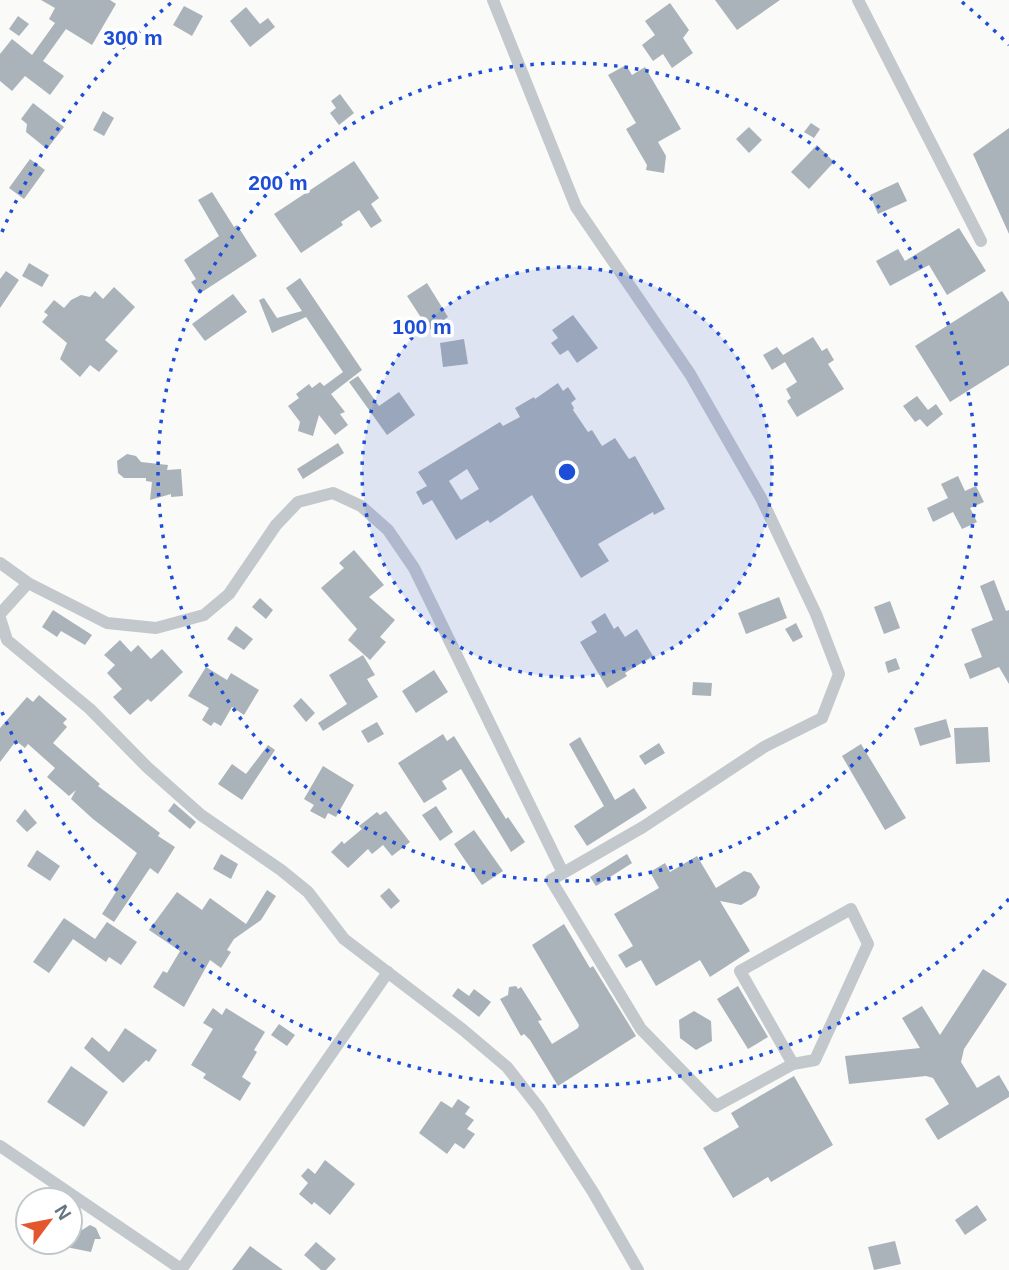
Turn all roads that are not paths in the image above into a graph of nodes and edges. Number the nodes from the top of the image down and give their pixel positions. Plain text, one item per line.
1 (492, 0) edge
2 (858, 0) edge
3 (981, 241) dead end
4 (0, 563) edge
5 (28, 583) junction
6 (0, 616) edge
7 (564, 873) junction
8 (388, 972) junction
9 (793, 1064) junction
10 (0, 1146) edge
11 (181, 1270) edge
12 (638, 1270) edge

1 - 7 street
2 - 3 street
4 - 5 street
5 - 6 street
5 - 7 street
6 - 8 street
7 - 9 street
8 - 11 street
8 - 12 street
9 - 9 street
10 - 11 street

